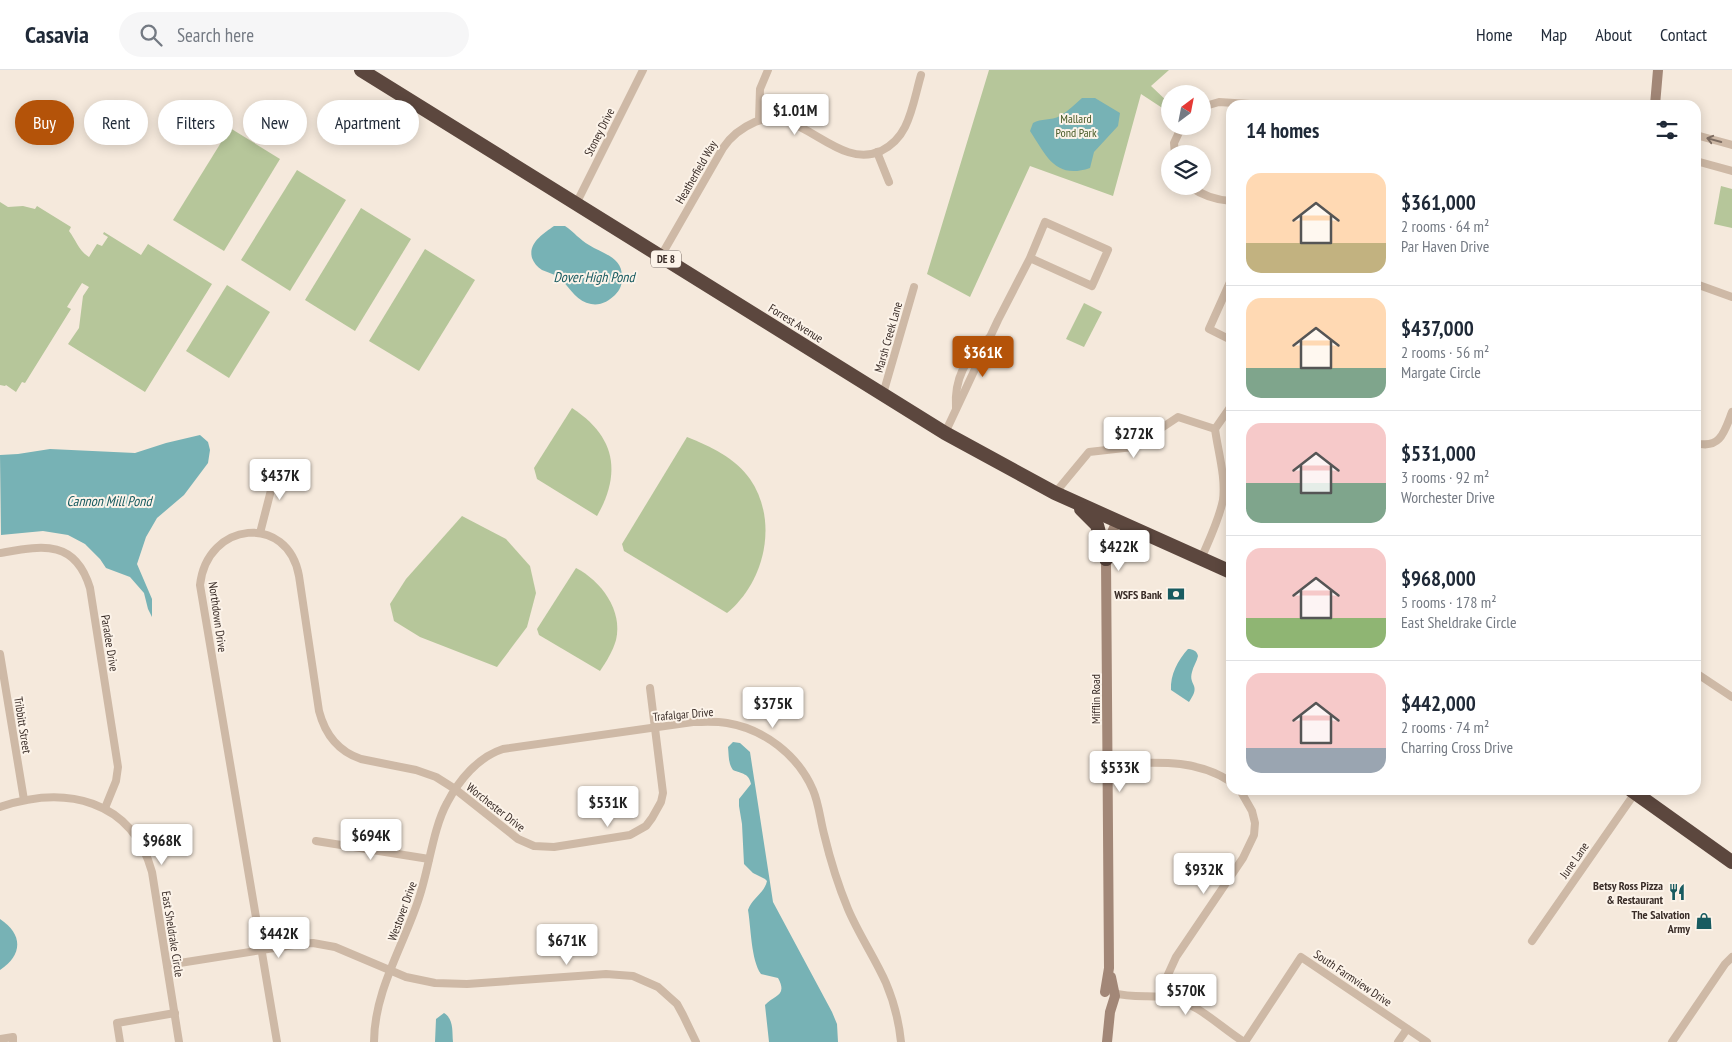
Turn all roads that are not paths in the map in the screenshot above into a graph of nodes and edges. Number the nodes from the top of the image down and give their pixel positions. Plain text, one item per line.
1 (361, 70) edge
2 (643, 70) edge
3 (768, 70) edge
4 (1658, 70) edge
5 (921, 75) dead end
6 (1655, 100) edge
7 (1226, 102) edge
8 (1211, 104) edge
9 (759, 120) junction
10 (1701, 137) edge
11 (1732, 145) edge
12 (877, 152) junction
13 (1701, 162) edge
14 (1732, 171) edge
15 (889, 182) dead end
16 (1203, 195) edge
17 (1226, 201) edge
18 (576, 204) junction
19 (661, 256) junction
20 (1030, 258) junction
21 (1701, 286) edge
22 (914, 287) dead end
23 (1226, 291) edge
24 (1732, 297) edge
25 (1226, 338) edge
26 (883, 394) junction
27 (1732, 412) edge
28 (1226, 414) edge
29 (1215, 430) junction
30 (945, 433) junction
31 (1701, 444) edge
32 (278, 463) dead end
33 (1056, 493) junction
34 (1068, 499) junction
35 (1117, 521) junction
36 (260, 533) junction
37 (1150, 536) junction
38 (0, 554) edge
39 (1106, 559) junction
40 (1201, 559) junction
41 (1226, 570) edge
42 (0, 654) edge
43 (1701, 676) edge
44 (650, 688) dead end
45 (1732, 697) edge
46 (655, 728) junction
47 (1108, 764) junction
48 (1226, 779) edge
49 (456, 789) junction
50 (1243, 795) edge
51 (1630, 795) edge
52 (1639, 795) edge
53 (24, 800) junction
54 (0, 807) edge
55 (105, 808) junction
56 (316, 841) dead end
57 (430, 859) junction
58 (1732, 862) edge
59 (1532, 941) dead end
60 (262, 950) junction
61 (1732, 957) edge
62 (167, 965) junction
63 (391, 970) junction
64 (1113, 995) junction
65 (1163, 996) junction
66 (175, 1013) junction
67 (1407, 1029) junction
68 (0, 1039) edge
69 (14, 1042) edge
70 (120, 1042) edge
71 (180, 1042) edge
72 (277, 1042) edge
73 (374, 1042) edge
74 (696, 1042) edge
75 (901, 1042) edge
76 (1108, 1042) edge
77 (1244, 1042) edge
78 (1398, 1042) edge
79 (1426, 1042) edge
80 (1672, 1042) edge

1 - 18 highway, Forrest Avenue / DE 8
2 - 18 street, Stoney Drive
3 - 9 street
4 - 6 main road
5 - 12 street
7 - 8 street
9 - 12 street
9 - 19 street, Heatherfield Way
11 -> 10 street
12 - 15 street
13 - 14 street
16 - 17 street
18 - 19 highway, Forrest Avenue / DE 8
19 - 26 highway, Forrest Avenue / DE 8
20 - 20 street
20 - 30 street
21 - 24 street
22 - 26 street, Marsh Creek Lane
23 - 25 street
26 - 30 highway, Forrest Avenue / DE 8
27 - 31 street
28 - 29 street
29 - 33 street
29 - 40 street
30 - 33 highway, Forrest Avenue / DE 8
32 - 36 street
33 - 34 highway, Forrest Avenue / DE 8
34 - 35 highway, Forrest Avenue / DE 8
34 - 39 highway
35 - 37 highway, Forrest Avenue / DE 8
35 - 39 main road, Mifflin Road
36 - 49 street
36 - 60 street, Northdown Drive
37 - 39 highway
37 - 40 highway, Forrest Avenue / DE 8
38 - 55 street, Paradee Drive
39 - 47 main road, Mifflin Road
40 - 41 highway, Forrest Avenue / DE 8
42 - 53 street, Tribbitt Street
43 - 45 street
44 - 46 street, Worchester Drive
46 - 49 street, Trafalgar Drive
46 - 49 street, Worchester Drive
46 - 75 street, Trafalgar Drive
47 - 48 street
47 - 64 main road, Mifflin Road
49 - 57 street, Westover Drive
50 - 65 street
51 - 59 street, June Lane
52 - 58 highway
53 - 54 street, East Sheldrake Circle
53 - 55 street, East Sheldrake Circle
55 - 62 street, East Sheldrake Circle
56 - 57 street
57 - 63 street, Westover Drive
60 - 62 street
60 - 63 street
60 - 72 street, Northdown Drive
61 - 80 street
62 - 66 street, East Sheldrake Circle
63 - 73 street, Westover Drive
63 - 74 street
64 - 65 street
64 - 76 main road, Mifflin Road
65 - 77 street
66 - 70 street
66 - 71 street, East Sheldrake Circle
67 - 77 street, South Farmview Drive
67 - 78 street
67 - 79 street, South Farmview Drive
68 - 69 street

